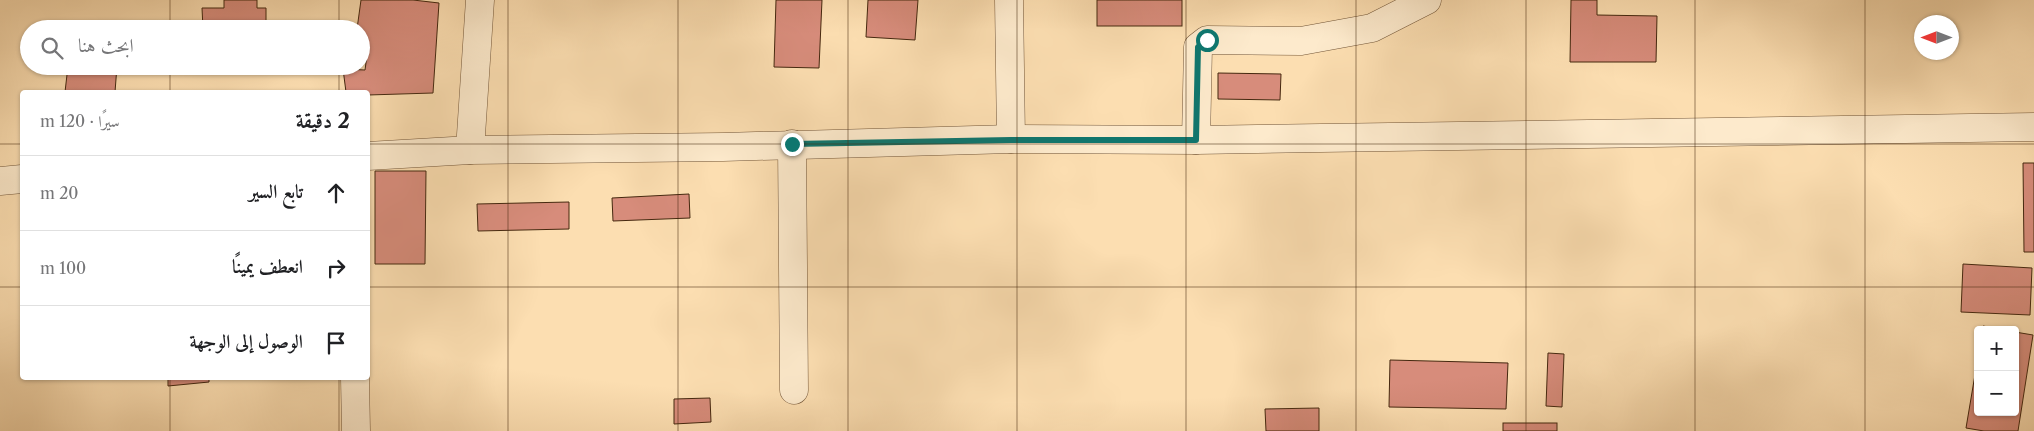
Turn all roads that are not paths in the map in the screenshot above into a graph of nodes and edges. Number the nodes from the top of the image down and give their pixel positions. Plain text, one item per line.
1 (480, 0) edge
2 (1009, 0) edge
3 (1427, 0) edge
4 (2034, 127) edge
5 (1011, 140) junction
6 (1196, 140) junction
7 (792, 144) junction
8 (470, 150) junction
9 (370, 156) edge
10 (20, 180) edge
11 (0, 181) edge
12 (355, 380) edge
13 (794, 390) dead end
14 (356, 431) edge

1 - 8 street
2 - 5 street
3 - 6 street
4 - 6 street
5 - 6 street
5 - 7 street
7 - 8 street
7 - 13 street
8 - 9 street
10 - 11 street
12 - 14 street

